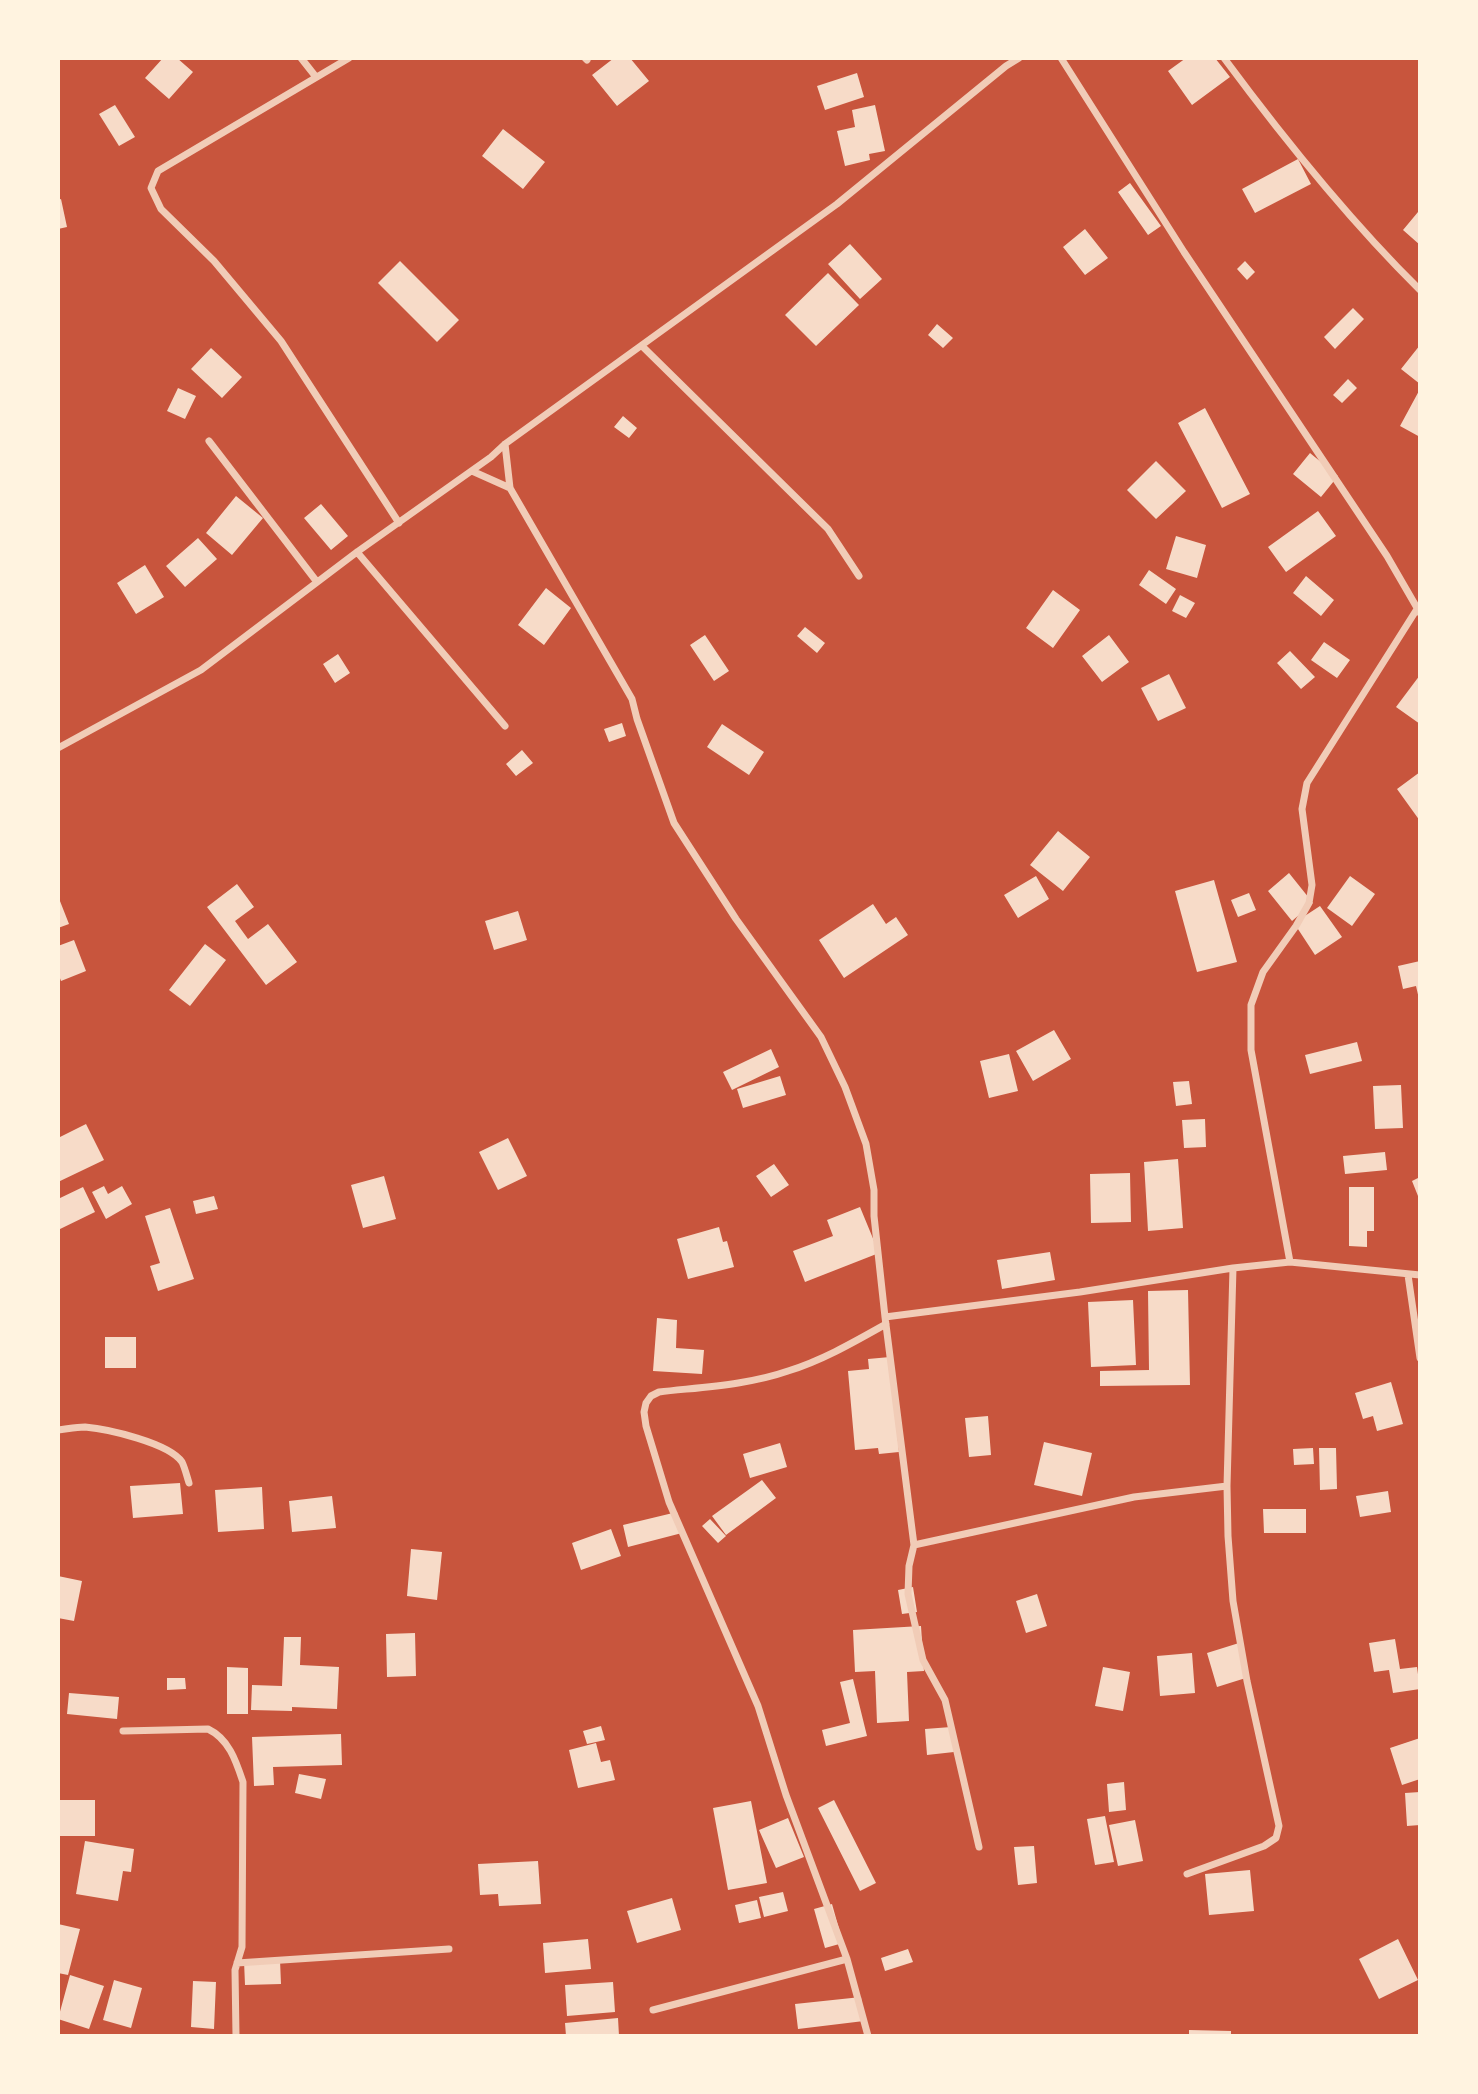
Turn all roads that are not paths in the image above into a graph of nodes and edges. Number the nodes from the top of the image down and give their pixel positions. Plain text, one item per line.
1 (301, 58) edge
2 (349, 58) edge
3 (1002, 58) edge
4 (1019, 58) edge
5 (1061, 58) edge
6 (1224, 58) edge
7 (1006, 66) junction
8 (316, 77) junction
9 (1420, 290) edge
10 (642, 346) junction
11 (209, 441) dead end
12 (505, 444) junction
13 (472, 471) junction
14 (510, 488) junction
15 (399, 523) junction
16 (357, 552) junction
17 (859, 576) dead end
18 (317, 582) junction
19 (1418, 611) edge
20 (505, 726) dead end
21 (58, 748) edge
22 (1290, 1262) junction
23 (1233, 1268) junction
24 (1408, 1275) junction
25 (1420, 1275) edge
26 (886, 1321) junction
27 (1420, 1358) edge
28 (58, 1430) edge
29 (189, 1483) dead end
30 (1227, 1486) junction
31 (914, 1545) junction
32 (123, 1731) dead end
33 (979, 1847) dead end
34 (1187, 1874) dead end
35 (449, 1949) dead end
36 (847, 1959) junction
37 (237, 1963) junction
38 (653, 2010) dead end
39 (236, 2036) edge
40 (869, 2036) edge

1 - 8 street
2 - 8 street
3 - 7 street
4 - 7 street
5 - 19 street
6 - 9 street
7 - 10 street
8 - 15 street
10 - 12 street
10 - 17 street
11 - 18 street
12 - 13 street
12 - 14 street
13 - 14 street
13 - 15 street
14 - 26 street
15 - 16 street
16 - 18 street
16 - 20 street
18 - 21 street
19 - 22 street
22 - 23 street
22 - 24 street
23 - 26 street
23 - 30 street
24 - 25 street
24 - 27 street
26 - 31 street
26 - 36 street
28 - 29 street
30 - 31 street
30 - 34 street
31 - 33 street
32 - 37 street
35 - 37 street
36 - 38 street
36 - 40 street
37 - 39 street

